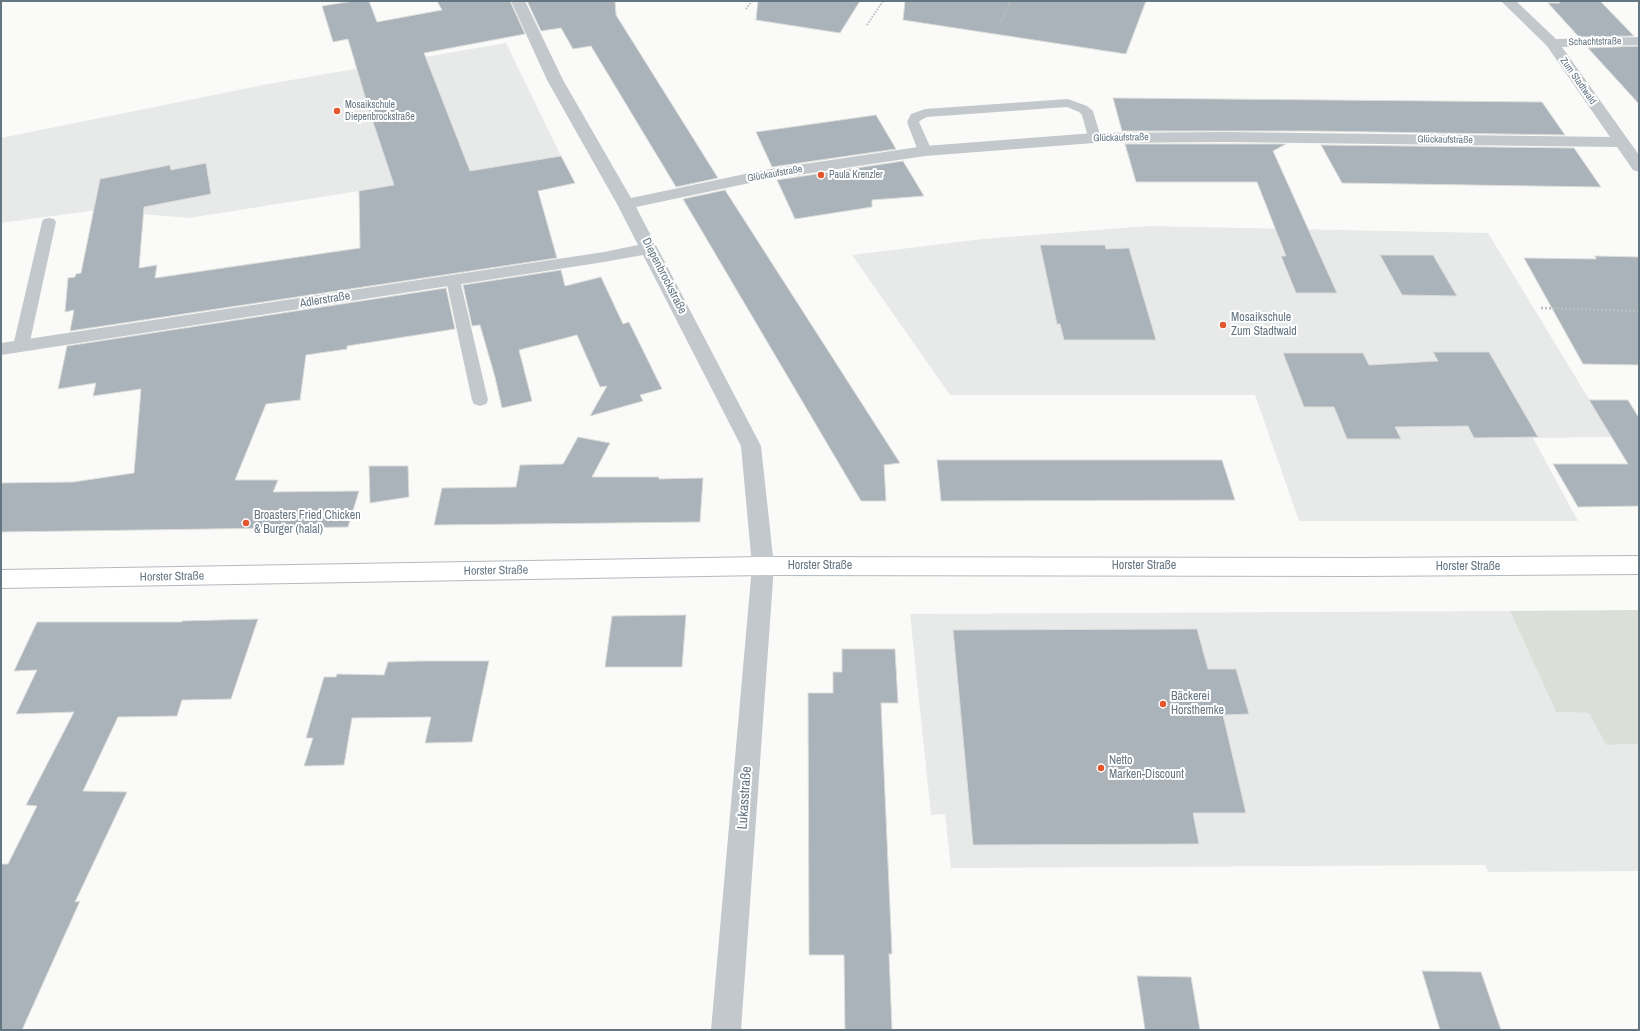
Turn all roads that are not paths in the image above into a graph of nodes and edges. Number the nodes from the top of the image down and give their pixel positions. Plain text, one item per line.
1 (518, 1) edge
2 (1508, 1) edge
3 (1639, 41) edge
4 (1552, 43) junction
5 (1094, 138) junction
6 (1620, 142) junction
7 (925, 150) junction
8 (1639, 168) edge
9 (626, 204) junction
10 (49, 222) dead end
11 (649, 248) junction
12 (453, 280) junction
13 (21, 346) junction
14 (1, 349) edge
15 (480, 400) dead end
16 (1639, 565) edge
17 (763, 566) junction
18 (1, 579) edge
19 (726, 1030) edge

1 - 9 street, Diepenbrockstraße
2 - 4 street, Zum Stadtwald
3 - 4 street, Schachtstraße
4 - 6 street, Zum Stadtwald
5 - 6 street, Glückaufstraße
5 - 7 street, Glückaufstraße
5 - 7 lane
6 - 8 street, Zum Stadtwald
7 - 9 street, Glückaufstraße
9 - 11 street, Diepenbrockstraße
10 - 13 lane
11 - 12 street, Adlerstraße
11 - 17 street, Diepenbrockstraße
12 - 13 street, Adlerstraße
12 - 15 lane
13 - 14 street, Adlerstraße
16 - 17 main road, Horster Straße
17 - 18 main road, Horster Straße
17 - 19 street, Lukasstraße

